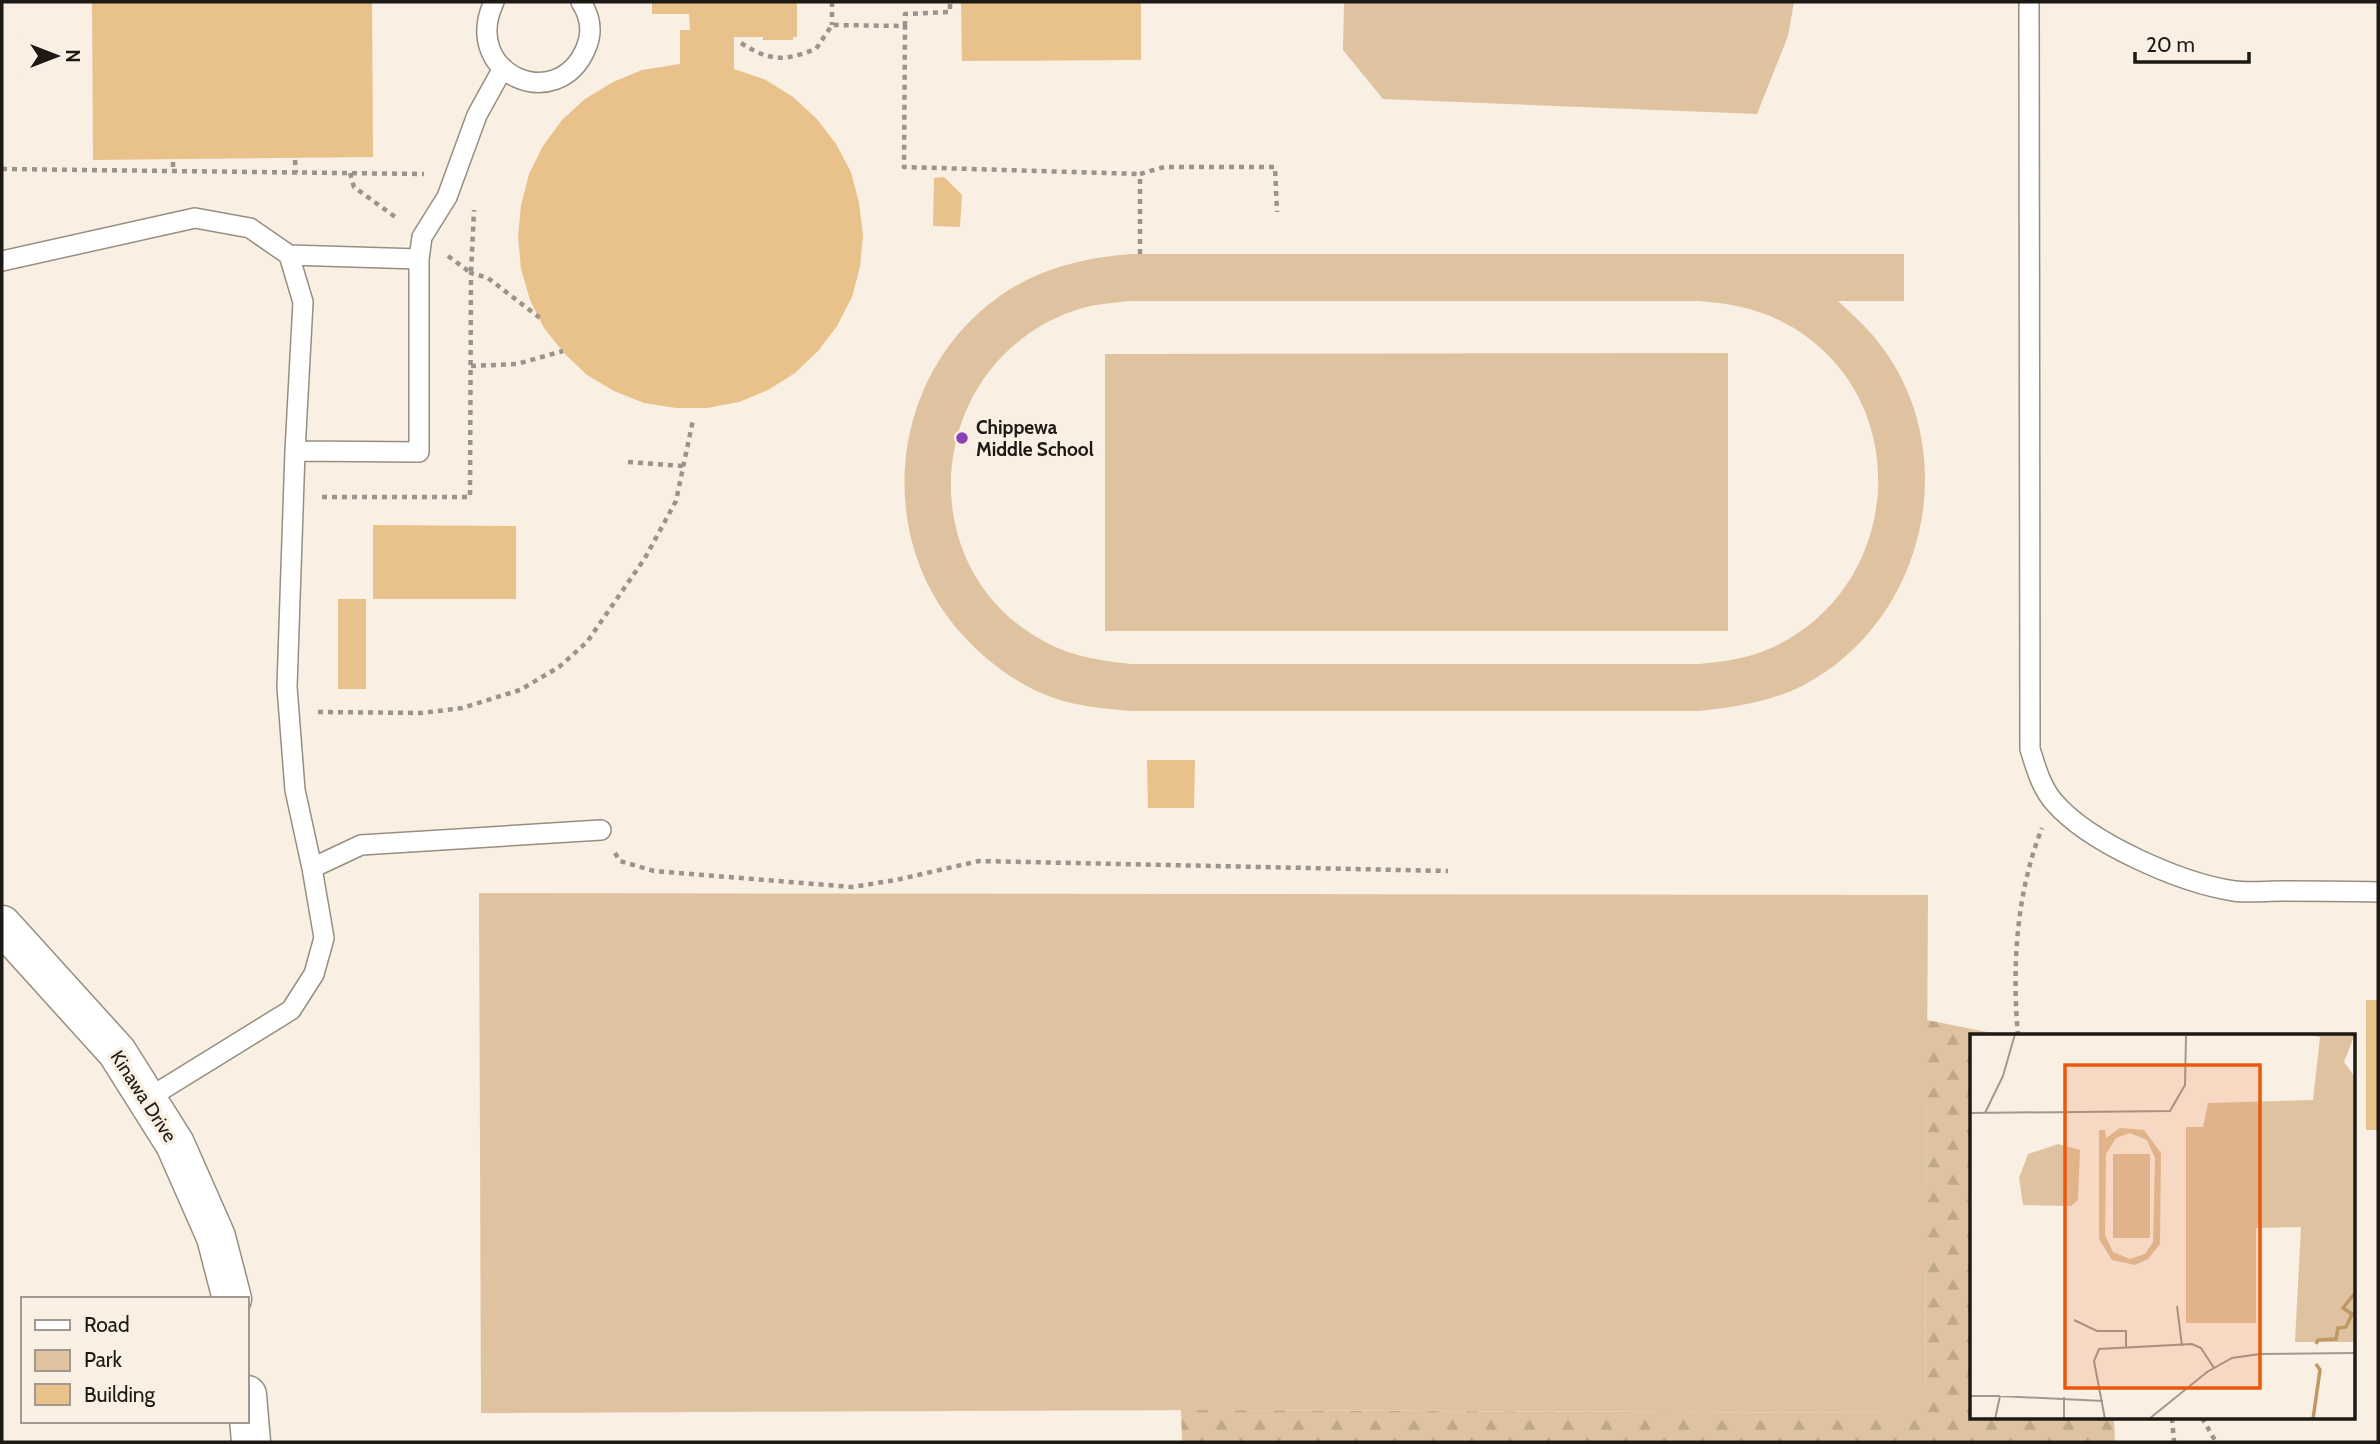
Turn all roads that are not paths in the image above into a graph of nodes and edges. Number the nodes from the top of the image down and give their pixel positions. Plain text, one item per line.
1 (494, 2) edge
2 (581, 2) edge
3 (2029, 2) edge
4 (503, 68) junction
5 (289, 255) junction
6 (419, 259) junction
7 (2, 261) edge
8 (295, 451) junction
9 (601, 830) dead end
10 (312, 868) junction
11 (2378, 892) edge
12 (2, 925) edge
13 (148, 1100) junction
14 (231, 1297) edge
15 (248, 1407) edge
16 (251, 1442) edge

1 - 4 lane
2 - 4 lane
3 - 11 lane
4 - 6 lane
5 - 6 lane
5 - 7 lane
5 - 8 lane
6 - 8 lane
8 - 10 lane
9 - 10 lane
10 - 13 lane
12 - 13 street, Kinawa Drive
13 - 14 street, Kinawa Drive
15 - 16 street

